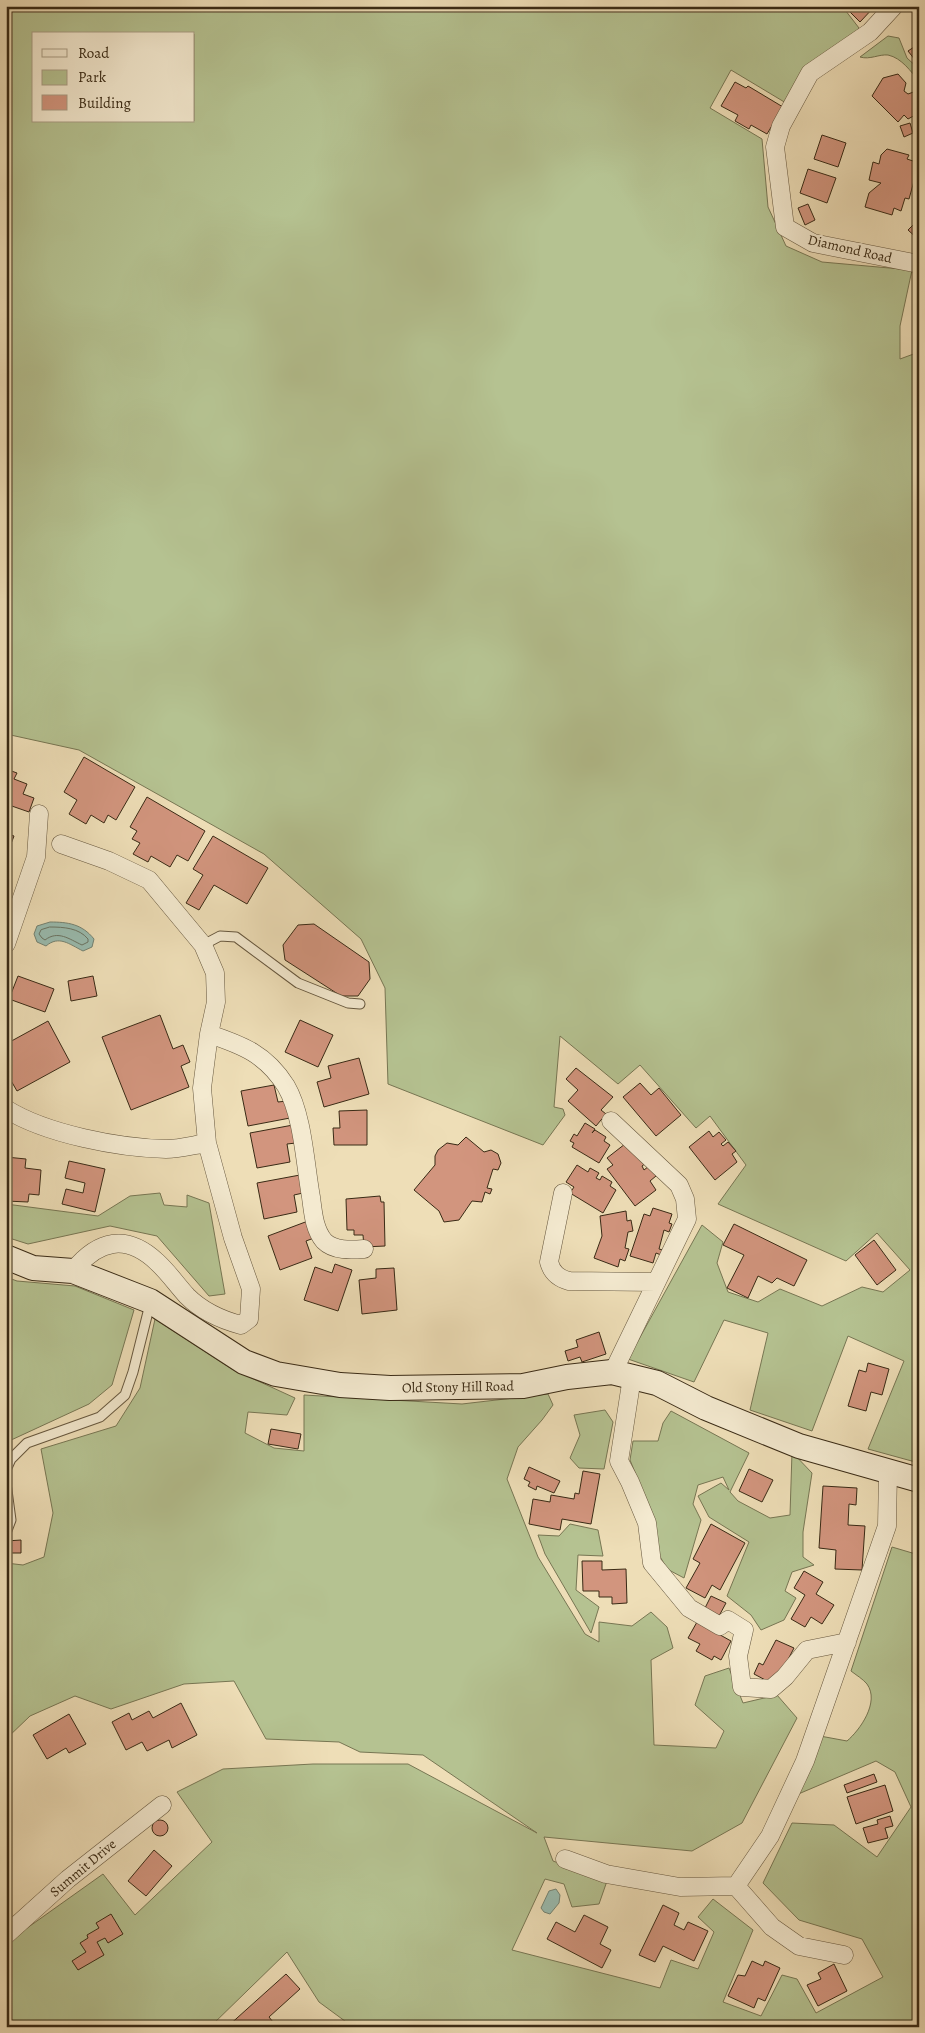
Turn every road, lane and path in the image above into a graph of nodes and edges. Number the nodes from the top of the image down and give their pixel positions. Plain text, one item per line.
1 (894, 6) edge
2 (919, 264) edge
3 (39, 814) dead end
4 (61, 844) dead end
5 (6, 944) edge
6 (204, 944) junction
7 (360, 1004) dead end
8 (209, 1034) junction
9 (6, 1109) edge
10 (611, 1121) dead end
11 (208, 1143) junction
12 (563, 1193) dead end
13 (364, 1249) dead end
14 (6, 1257) edge
15 (73, 1270) junction
16 (656, 1282) junction
17 (150, 1301) junction
18 (623, 1375) junction
19 (6, 1470) edge
20 (888, 1471) junction
21 (919, 1480) edge
22 (6, 1483) edge
23 (6, 1533) edge
24 (847, 1642) junction
25 (162, 1806) dead end
26 (565, 1859) dead end
27 (736, 1886) junction
28 (6, 1934) edge
29 (844, 1954) dead end

1 - 2 street, Diamond Road
3 - 5 street
4 - 6 street
6 - 7 lane
6 - 8 street
8 - 11 street
8 - 13 street
9 - 11 street
10 - 16 street
11 - 15 street
12 - 16 street
14 - 15 street, Old Stony Hill Road
15 - 17 street, Old Stony Hill Road
16 - 18 street
17 - 18 street, Old Stony Hill Road
17 - 19 lane
18 - 20 street, Old Stony Hill Road
18 - 24 street
20 - 21 street, Old Stony Hill Road
20 - 24 street
22 - 23 lane
24 - 27 street
25 - 28 street, Summit Drive
26 - 27 street
27 - 29 street

